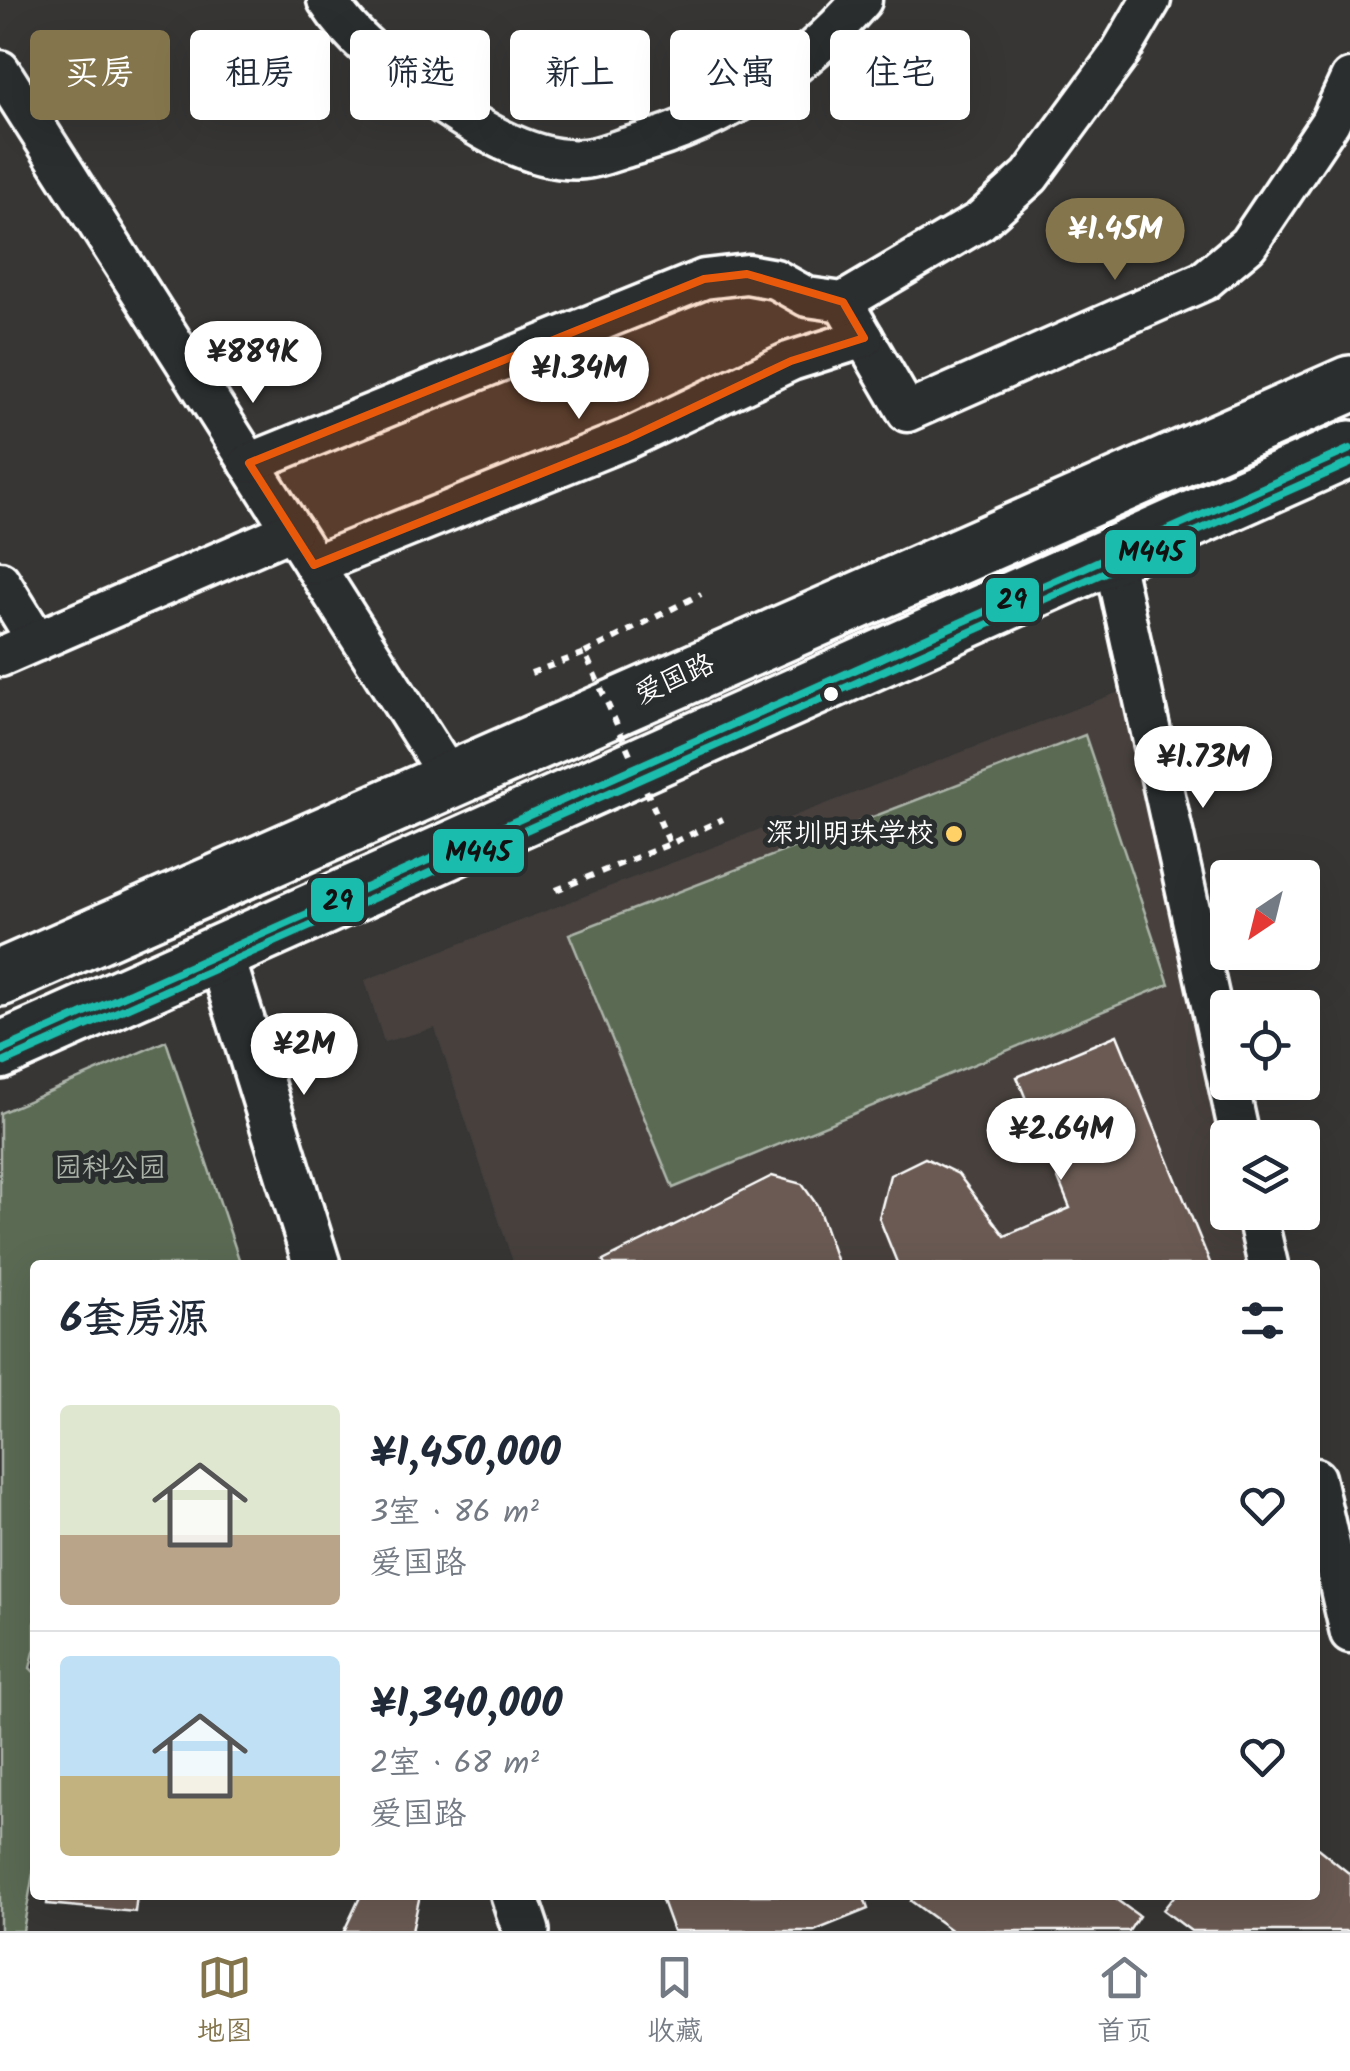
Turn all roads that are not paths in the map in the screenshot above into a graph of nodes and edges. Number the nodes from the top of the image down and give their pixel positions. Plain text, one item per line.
1 (327, 0) edge
2 (862, 0) edge
3 (1151, 0) edge
4 (0, 70) edge
5 (1350, 80) edge
6 (842, 302) junction
7 (864, 338) junction
8 (1350, 384) edge
9 (1350, 449) edge
10 (249, 463) junction
11 (292, 530) junction
12 (1112, 555) junction
13 (314, 566) junction
14 (0, 581) edge
15 (37, 641) junction
16 (0, 657) edge
17 (450, 779) junction
18 (220, 953) junction
19 (0, 978) edge
20 (1210, 1000) edge
21 (0, 1051) edge
22 (1260, 1230) edge
23 (315, 1260) edge
24 (1267, 1260) edge
25 (1320, 1500) edge
26 (1350, 1633) edge
27 (516, 1900) edge
28 (526, 1931) edge

1 - 2 street
3 - 6 street
4 - 10 street
5 - 7 street
6 - 7 street
6 - 10 street
7 - 13 street
8 - 17 highway, 爱国路
9 - 12 highway
10 - 11 street
11 - 13 street
11 - 15 street
12 - 18 highway
12 - 20 street
13 - 17 street
14 - 15 street
15 - 16 street
17 - 19 highway, 爱国路
18 - 21 highway
18 - 23 street
22 - 24 street
25 - 26 street
27 - 28 street

